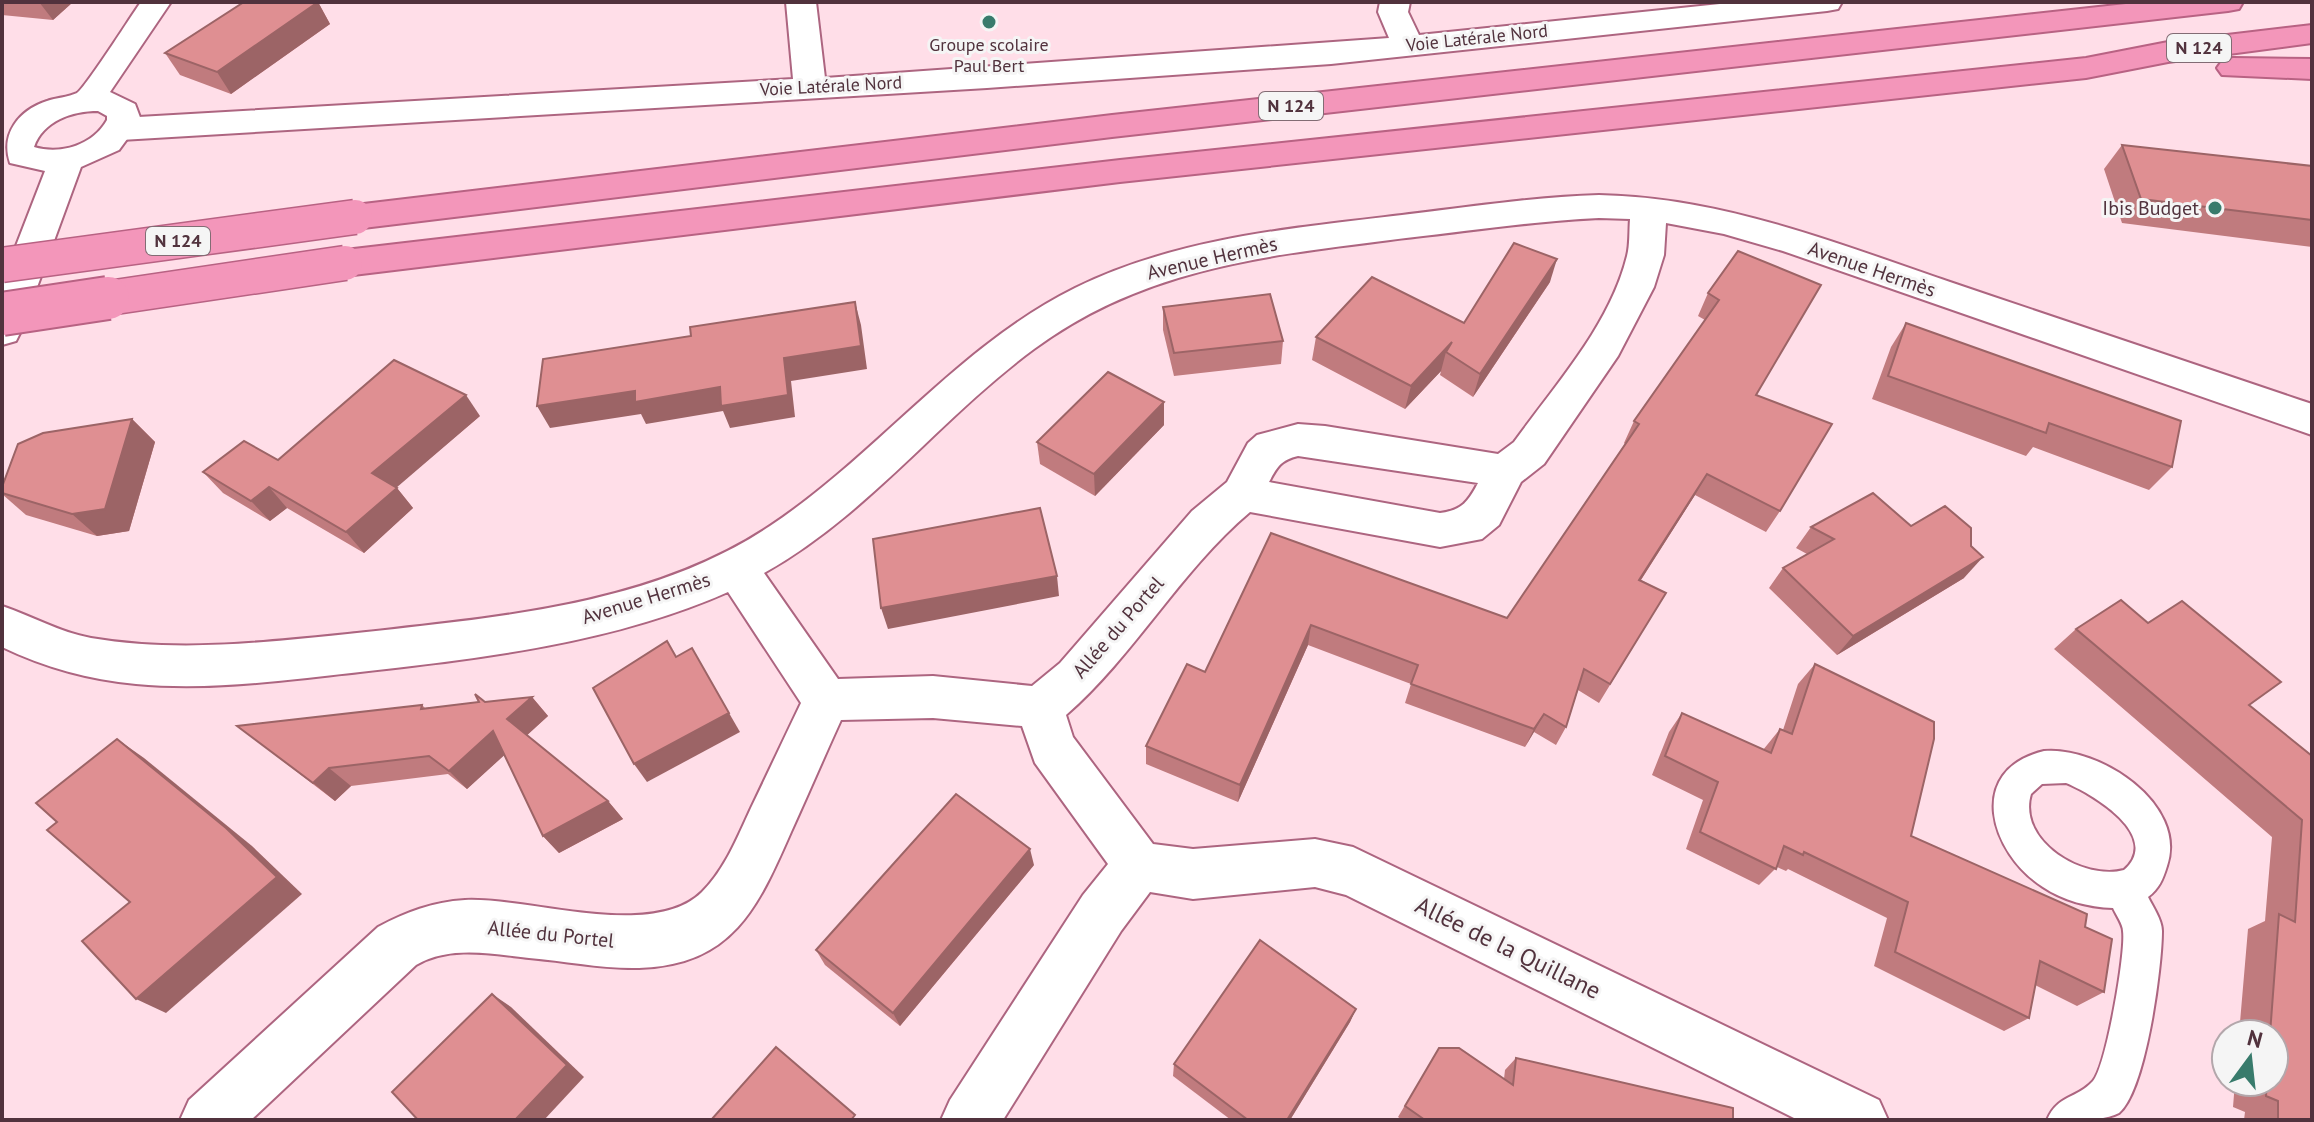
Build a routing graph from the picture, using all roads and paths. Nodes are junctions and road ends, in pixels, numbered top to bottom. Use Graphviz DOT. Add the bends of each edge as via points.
graph roads {
  1 [pos="156,2"];
  2 [pos="801,2"];
  3 [pos="1395,2"];
  4 [pos="1827,2"];
  5 [pos="2228,2"];
  6 [pos="2312,34"];
  7 [pos="1408,45"];
  8 [pos="2086,68"];
  9 [pos="2312,69"];
  10 [pos="810,86"];
  11 [pos="88,101"];
  12 [pos="121,129"];
  13 [pos="11,138"];
  14 [pos="67,159"];
  15 [pos="1649,209"];
  16 [pos="2,265"];
  17 [pos="2,314"];
  18 [pos="2,331"];
  19 [pos="2312,420"];
  20 [pos="1505,471"];
  21 [pos="1242,494"];
  22 [pos="736,568"];
  23 [pos="2,625"];
  24 [pos="826,701"];
  25 [pos="1040,708"];
  26 [pos="1138,866"];
  27 [pos="2124,890"];
  28 [pos="209,1120"];
  29 [pos="970,1120"];
  30 [pos="1859,1120"];
  31 [pos="2068,1120"];
  1 -- 11 [label="street"];
  2 -- 10 [label="street"];
  3 -- 7 [label="street" via="1393,12"];
  4 -- 7 [label="street, Voie Latérale Nord"];
  5 -- 16 [label="highway, N 124, bridge" via="1096,128"];
  6 -- 8 [label="highway, N 124"];
  7 -- 10 [label="street, Voie Latérale Nord" via="987,78"];
  8 -- 9 [label="highway"];
  8 -- 17 [label="highway, N 124, bridge" via="1120,171 345,263"];
  10 -- 12 [label="street, Voie Latérale Nord"];
  11 -- 12 [label="street" via="104,101 123,111"];
  11 -- 13 [label="street" via="38,117"];
  12 -- 14 [label="street" via="100,147"];
  13 -- 14 [label="street" via="22,155 49,162"];
  14 -- 18 [label="street"];
  15 -- 19 [label="street, Avenue Hermès" via="1804,245"];
  15 -- 20 [label="street" via="1646,255 1604,346 1529,453"];
  15 -- 22 [label="street, Avenue Hermès" via="1588,206 1294,241 1179,262 1102,288 1017,342 827,509"];
  20 -- 21 [label="street, Allée du Portel" via="1298,440 1282,442 1263,454"];
  20 -- 21 [label="street" via="1484,513 1454,530"];
  21 -- 25 [label="street, Allée du Portel" via="1207,523 1077,677"];
  22 -- 23 [label="street, Avenue Hermès" via="683,590 561,624 299,658 217,664 103,660 44,646"];
  22 -- 24 [label="street"];
  24 -- 25 [label="street" via="879,694"];
  24 -- 28 [label="street, Allée du Portel" via="743,881 730,901 698,929 678,938 637,942 466,926 422,932 397,946"];
  25 -- 26 [label="street" via="1052,748"];
  26 -- 29 [label="street" via="1102,913"];
  26 -- 30 [label="street, Allée de la Quillane" via="1193,874 1315,863 1353,872"];
  27 -- 31 [label="lane" via="2143,928 2128,1047 2106,1098"];
}
